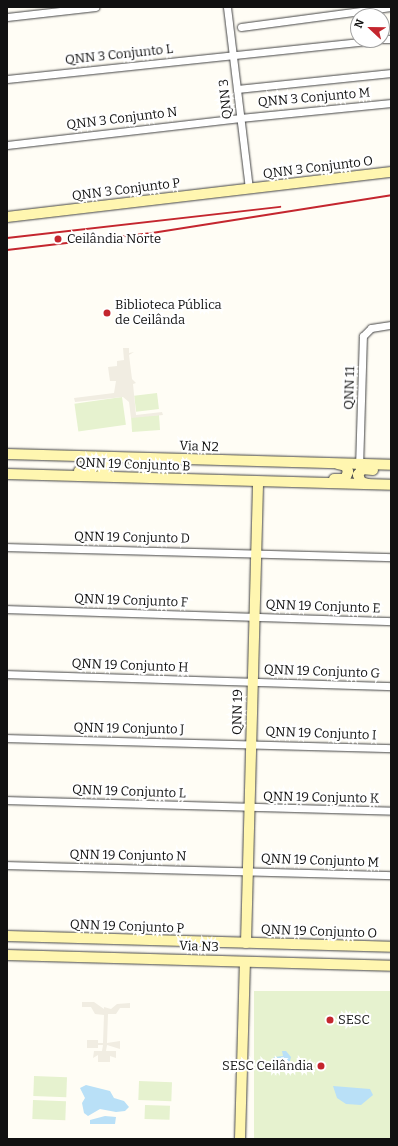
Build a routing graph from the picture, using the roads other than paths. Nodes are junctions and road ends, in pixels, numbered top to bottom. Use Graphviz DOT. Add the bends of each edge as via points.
graph roads {
  1 [pos="95,7"];
  2 [pos="227,7"];
  3 [pos="391,7"];
  4 [pos="7,17"];
  5 [pos="241,27"];
  6 [pos="350,43"];
  7 [pos="233,54"];
  8 [pos="391,73"];
  9 [pos="7,79"];
  10 [pos="237,89"];
  11 [pos="391,103"];
  12 [pos="240,118"];
  13 [pos="7,145"];
  14 [pos="391,172"];
  15 [pos="249,189"];
  16 [pos="7,217"];
  17 [pos="391,325"];
  18 [pos="7,454"];
  19 [pos="74,456"];
  20 [pos="190,460"];
  21 [pos="335,463"];
  22 [pos="391,465"];
  23 [pos="359,468"];
  24 [pos="391,470"];
  25 [pos="7,474"];
  26 [pos="116,477"];
  27 [pos="260,482"];
  28 [pos="371,485"];
  29 [pos="391,485"];
  30 [pos="7,546"];
  31 [pos="257,553"];
  32 [pos="391,557"];
  33 [pos="7,609"];
  34 [pos="255,617"];
  35 [pos="391,621"];
  36 [pos="7,674"];
  37 [pos="252,681"];
  38 [pos="391,686"];
  39 [pos="7,738"];
  40 [pos="251,744"];
  41 [pos="391,748"];
  42 [pos="7,800"];
  43 [pos="250,808"];
  44 [pos="391,811"];
  45 [pos="7,865"];
  46 [pos="249,870"];
  47 [pos="391,875"];
  48 [pos="7,936"];
  49 [pos="75,938"];
  50 [pos="166,941"];
  51 [pos="246,943"];
  52 [pos="391,947"];
  53 [pos="7,954"];
  54 [pos="97,957"];
  55 [pos="391,961"];
  56 [pos="245,962"];
  57 [pos="264,962"];
  58 [pos="391,966"];
  59 [pos="240,1139"];
  1 -- 4 [label="street"];
  2 -- 7 [label="street, QNN 3"];
  3 -- 5 [label="street"];
  6 -- 7 [label="street, QNN 3 Conjunto L"];
  7 -- 9 [label="street, QNN 3 Conjunto L"];
  7 -- 10 [label="street, QNN 3"];
  8 -- 10 [label="street"];
  10 -- 12 [label="street, QNN 3"];
  11 -- 12 [label="street, QNN 3 Conjunto M"];
  12 -- 13 [label="street, QNN 3 Conjunto N"];
  12 -- 15 [label="street, QNN 3"];
  14 -- 15 [label="main road, QNN 3 Conjunto O"];
  15 -- 16 [label="main road, QNN 3 Conjunto P"];
  17 -- 23 [label="street, QNN 11" via="371,328 364,336"];
  18 -- 19 [label="main road, Via N2"];
  19 -- 20 [label="main road, Via N2"];
  19 -- 25 [label="main road" via="91,459 92,469"];
  20 -- 21 [label="main road, Via N2"];
  20 -- 26 [label="main road" via="156,464 105,462 103,473"];
  21 -- 23 [label="main road, Via N2"];
  21 -- 27 [label="main road" via="348,469 345,479 292,477"];
  22 -- 23 [label="main road, Via N2"];
  23 -- 24 [label="main road"];
  23 -- 28 [label="main road" via="359,480"];
  25 -- 26 [label="main road, QNN 19 Conjunto B"];
  26 -- 27 [label="main road, QNN 19 Conjunto B"];
  27 -- 28 [label="main road"];
  27 -- 31 [label="main road, QNN 19"];
  28 -- 29 [label="main road"];
  30 -- 31 [label="street, QNN 19 Conjunto D"];
  31 -- 32 [label="street, QNN 19 Conjunto D"];
  31 -- 34 [label="main road, QNN 19"];
  33 -- 34 [label="street, QNN 19 Conjunto F"];
  34 -- 35 [label="street, QNN 19 Conjunto E"];
  34 -- 37 [label="main road, QNN 19"];
  36 -- 37 [label="street, QNN 19 Conjunto H"];
  37 -- 38 [label="street, QNN 19 Conjunto G"];
  37 -- 40 [label="main road, QNN 19"];
  39 -- 40 [label="street, QNN 19 Conjunto J"];
  40 -- 41 [label="street, QNN 19 Conjunto I"];
  40 -- 43 [label="main road, QNN 19"];
  42 -- 43 [label="street, QNN 19 Conjunto L"];
  43 -- 44 [label="street, QNN 19 Conjunto K"];
  43 -- 46 [label="main road, QNN 19"];
  45 -- 46 [label="street, QNN 19 Conjunto N"];
  46 -- 47 [label="street, QNN 19 Conjunto M"];
  46 -- 51 [label="main road, QNN 19"];
  48 -- 49 [label="main road, QNN 19 Conjunto P"];
  49 -- 50 [label="main road, QNN 19 Conjunto P"];
  49 -- 53 [label="main road" via="81,944 77,951 35,950"];
  50 -- 51 [label="main road, QNN 19 Conjunto P"];
  50 -- 54 [label="main road" via="145,945 98,942 91,949"];
  51 -- 52 [label="main road, QNN 19 Conjunto O"];
  53 -- 54 [label="main road, Via N3"];
  54 -- 56 [label="main road, Via N3"];
  55 -- 57 [label="main road" via="291,958"];
  56 -- 57 [label="main road, Via N3"];
  56 -- 59 [label="main road"];
  57 -- 58 [label="main road, Via N3"];
}
